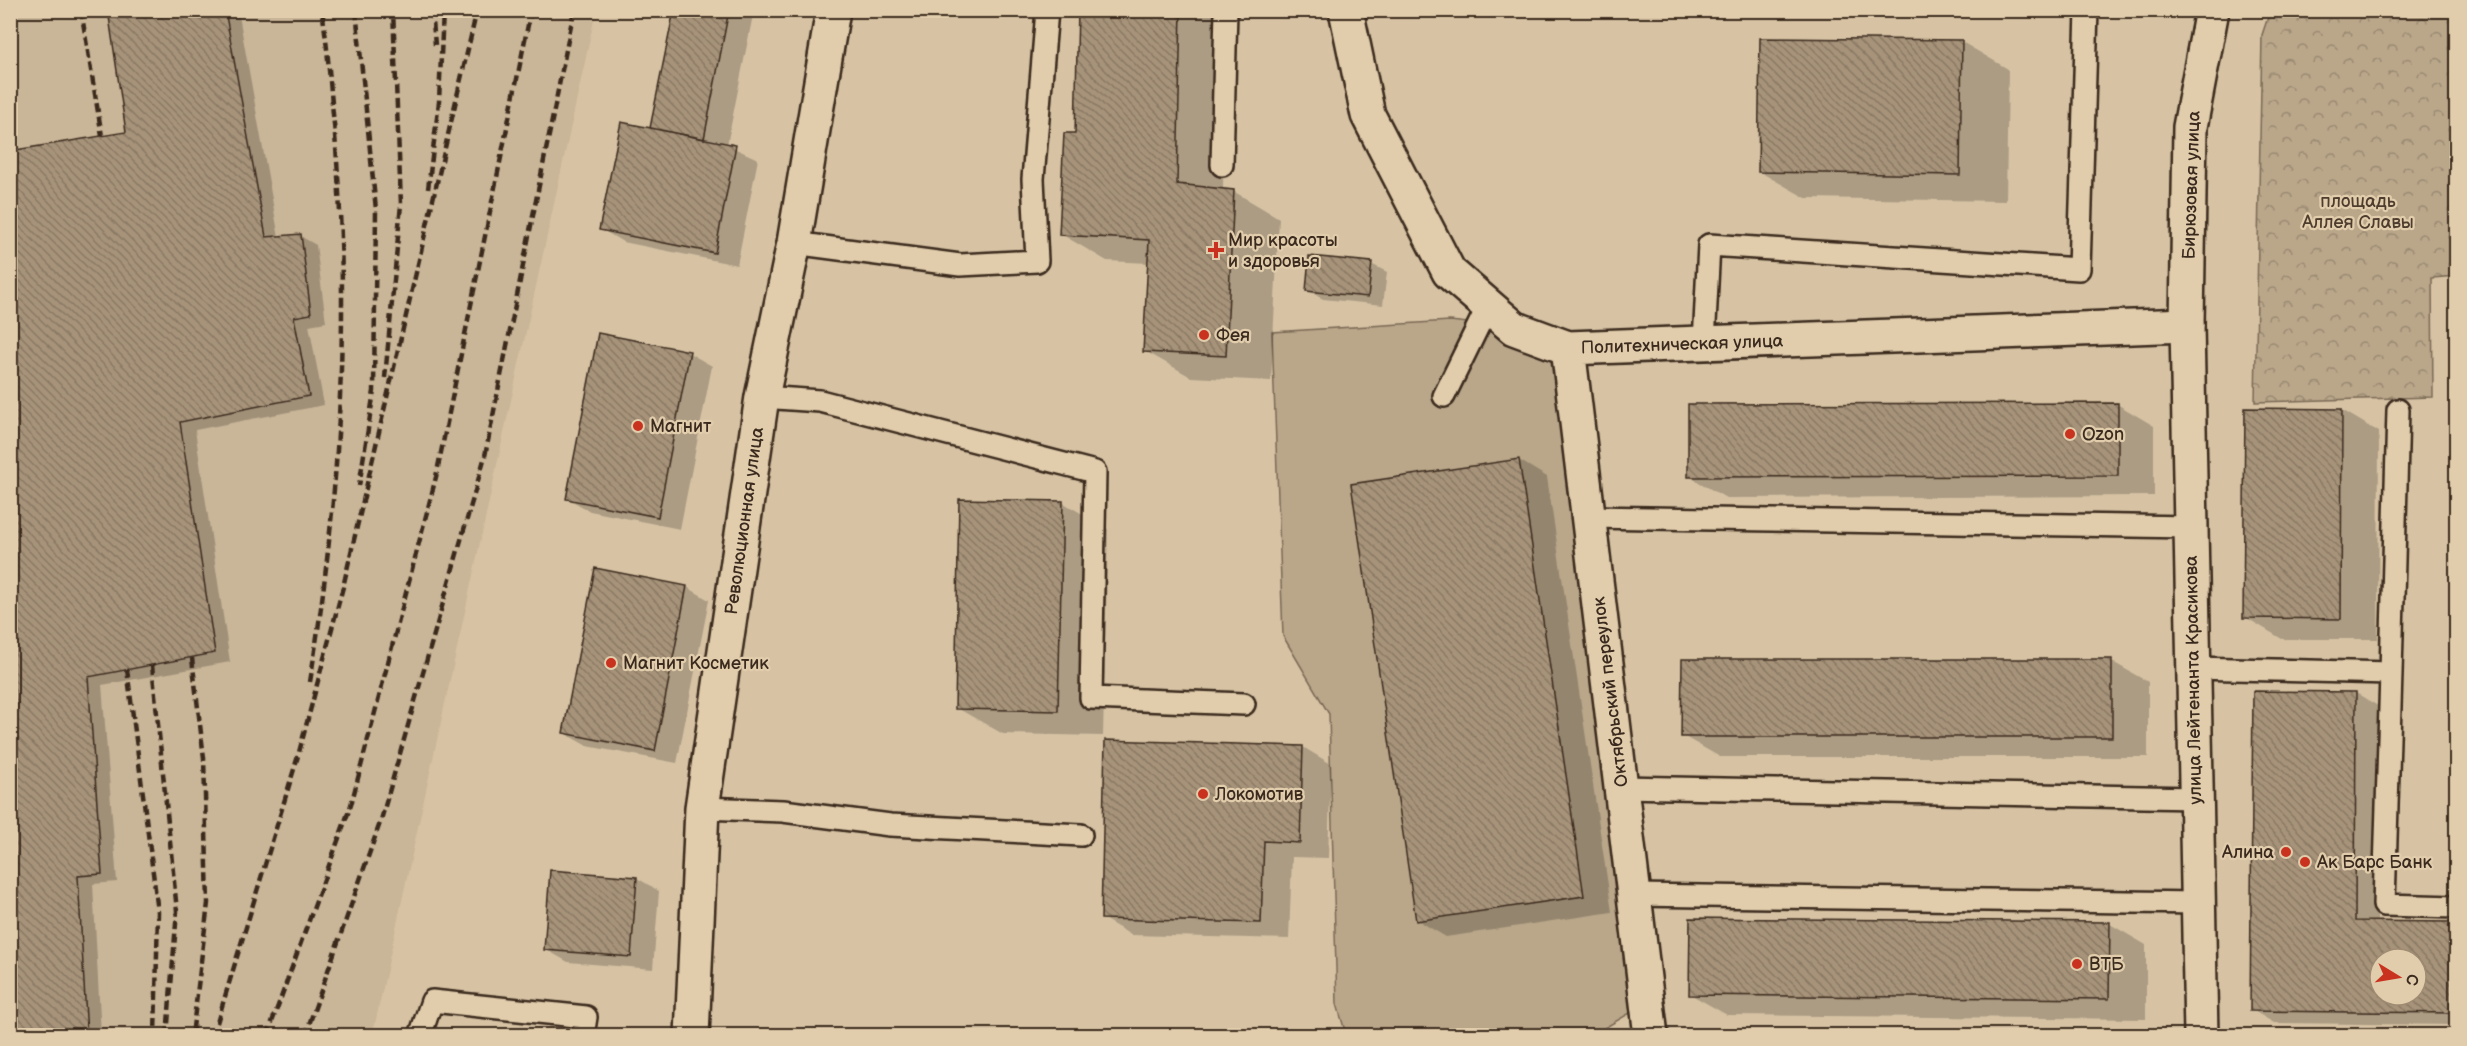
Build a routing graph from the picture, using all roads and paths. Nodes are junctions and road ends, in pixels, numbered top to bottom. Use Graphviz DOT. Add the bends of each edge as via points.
graph roads {
  1 [pos="833,10"];
  2 [pos="1047,10"];
  3 [pos="1226,10"];
  4 [pos="1346,10"];
  5 [pos="2087,10"];
  6 [pos="2212,10"];
  7 [pos="1222,165"];
  8 [pos="794,243"];
  9 [pos="1488,306"];
  10 [pos="2187,325"];
  11 [pos="1704,343"];
  12 [pos="1568,348"];
  13 [pos="1444,396"];
  14 [pos="762,397"];
  15 [pos="2398,410"];
  16 [pos="1589,517"];
  17 [pos="2190,527"];
  18 [pos="2193,668"];
  19 [pos="2391,673"];
  20 [pos="1244,704"];
  21 [pos="1621,787"];
  22 [pos="2196,798"];
  23 [pos="702,808"];
  24 [pos="1082,835"];
  25 [pos="1635,895"];
  26 [pos="2198,903"];
  27 [pos="2457,907"];
  28 [pos="420,1035"];
  29 [pos="583,1035"];
  30 [pos="692,1035"];
  31 [pos="1652,1035"];
  32 [pos="2201,1035"];
  1 -- 8 [label="street, Революционная улица"];
  2 -- 8 [label="lane" via="1033,178 1037,261 960,265"];
  3 -- 7 [label="lane"];
  4 -- 9 [label="street, Политехническая улица" via="1368,115 1449,272"];
  5 -- 11 [label="lane" via="2079,269 1709,245"];
  6 -- 10 [label="street, Бирюзовая улица" via="2190,127"];
  8 -- 14 [label="street, Революционная улица"];
  9 -- 12 [label="street, Политехническая улица" via="1514,328"];
  9 -- 13 [label="lane"];
  10 -- 11 [label="street, Политехническая улица"];
  10 -- 17 [label="street, улица Лейтенанта Красикова"];
  11 -- 12 [label="street, Политехническая улица"];
  12 -- 16 [label="street, Октябрьский переулок"];
  14 -- 20 [label="lane" via="820,401 1095,472 1091,698"];
  14 -- 23 [label="street, Революционная улица"];
  15 -- 19 [label="lane"];
  16 -- 17 [label="lane"];
  16 -- 21 [label="street, Октябрьский переулок"];
  17 -- 18 [label="street, улица Лейтенанта Красикова"];
  18 -- 19 [label="lane"];
  18 -- 22 [label="street, улица Лейтенанта Красикова"];
  19 -- 27 [label="lane" via="2384,905"];
  21 -- 22 [label="lane"];
  21 -- 25 [label="street, Октябрьский переулок"];
  22 -- 26 [label="street, улица Лейтенанта Красикова"];
  23 -- 24 [label="lane" via="783,811 890,825"];
  23 -- 30 [label="street, Революционная улица"];
  25 -- 26 [label="lane"];
  25 -- 31 [label="street, Октябрьский переулок"];
  26 -- 32 [label="street, улица Лейтенанта Красикова"];
  28 -- 29 [label="lane" via="432,1001 586,1017"];
}
